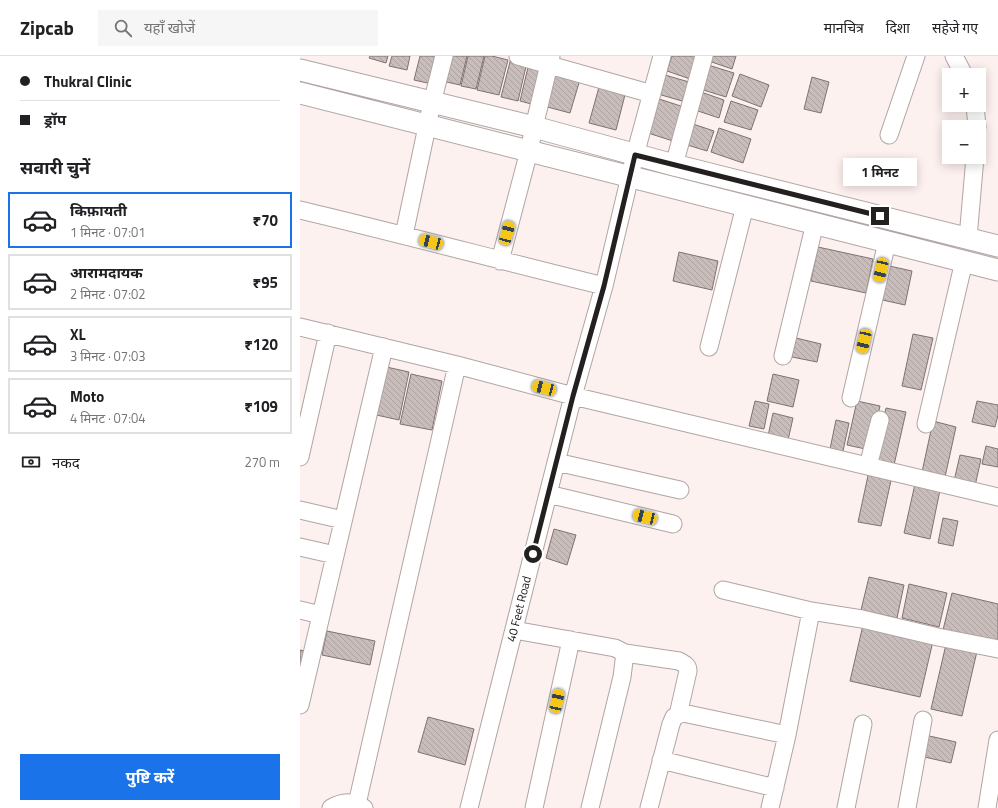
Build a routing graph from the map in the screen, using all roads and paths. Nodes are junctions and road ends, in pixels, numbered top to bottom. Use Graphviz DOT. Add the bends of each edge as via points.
graph roads {
  1 [pos="444,56"];
  2 [pos="518,56"];
  3 [pos="662,56"];
  4 [pos="704,56"];
  5 [pos="916,56"];
  6 [pos="954,56"];
  7 [pos="550,60"];
  8 [pos="960,68"];
  9 [pos="300,70"];
  10 [pos="300,92"];
  11 [pos="652,94"];
  12 [pos="432,103"];
  13 [pos="428,125"];
  14 [pos="534,127"];
  15 [pos="889,135"];
  16 [pos="529,151"];
  17 [pos="635,155"];
  18 [pos="974,164"];
  19 [pos="674,165"];
  20 [pos="631,177"];
  21 [pos="745,206"];
  22 [pos="300,210"];
  23 [pos="815,223"];
  24 [pos="404,235"];
  25 [pos="968,238"];
  26 [pos="888,242"];
  27 [pos="998,246"];
  28 [pos="500,261"];
  29 [pos="964,261"];
  30 [pos="998,270"];
  31 [pos="604,286"];
  32 [pos="300,327"];
  33 [pos="328,333"];
  34 [pos="384,347"];
  35 [pos="709,347"];
  36 [pos="783,356"];
  37 [pos="457,365"];
  38 [pos="573,396"];
  39 [pos="851,398"];
  40 [pos="880,420"];
  41 [pos="926,424"];
  42 [pos="300,457"];
  43 [pos="556,462"];
  44 [pos="868,466"];
  45 [pos="680,490"];
  46 [pos="548,494"];
  47 [pos="998,497"];
  48 [pos="300,510"];
  49 [pos="343,520"];
  50 [pos="673,524"];
  51 [pos="300,547"];
  52 [pos="335,555"];
  53 [pos="722,590"];
  54 [pos="300,610"];
  55 [pos="811,611"];
  56 [pos="321,615"];
  57 [pos="514,630"];
  58 [pos="570,640"];
  59 [pos="998,650"];
  60 [pos="625,653"];
  61 [pos="303,680"];
  62 [pos="300,705"];
  63 [pos="678,714"];
  64 [pos="923,720"];
  65 [pos="863,724"];
  66 [pos="787,735"];
  67 [pos="998,740"];
  68 [pos="661,760"];
  69 [pos="774,788"];
  70 [pos="361,806"];
  71 [pos="331,808"];
  72 [pos="469,808"];
  73 [pos="534,808"];
  74 [pos="590,808"];
  75 [pos="649,808"];
  76 [pos="770,808"];
  77 [pos="846,808"];
  78 [pos="907,808"];
  79 [pos="987,808"];
  1 -- 12 [label="street"];
  2 -- 7 [label="street"];
  3 -- 11 [label="street, 40 Feet Road"];
  4 -- 19 [label="street"];
  5 -- 15 [label="street"];
  6 -- 8 [label="street"];
  7 -- 11 [label="street"];
  7 -- 14 [label="street"];
  9 -- 12 [label="street"];
  10 -- 13 [label="street"];
  11 -- 17 [label="street, 40 Feet Road"];
  12 -- 13 [label="street"];
  12 -- 14 [label="street"];
  13 -- 16 [label="street"];
  13 -- 24 [label="street"];
  14 -- 16 [label="street"];
  14 -- 17 [label="street"];
  16 -- 20 [label="street"];
  16 -- 28 [label="street"];
  17 -- 19 [label="street"];
  17 -- 20 [label="street, 40 Feet Road"];
  18 -- 25 [label="street"];
  19 -- 25 [label="street"];
  20 -- 21 [label="street"];
  20 -- 31 [label="street, 40 Feet Road"];
  21 -- 23 [label="street"];
  21 -- 35 [label="street"];
  22 -- 24 [label="street"];
  23 -- 26 [label="street"];
  23 -- 36 [label="street"];
  24 -- 28 [label="street"];
  25 -- 27 [label="street"];
  26 -- 29 [label="street"];
  26 -- 39 [label="street"];
  28 -- 31 [label="street"];
  29 -- 30 [label="street"];
  29 -- 41 [label="street"];
  31 -- 38 [label="street, 40 Feet Road"];
  32 -- 33 [label="street"];
  33 -- 34 [label="street"];
  33 -- 42 [label="street"];
  34 -- 37 [label="street"];
  34 -- 49 [label="street"];
  37 -- 38 [label="street"];
  37 -- 70 [label="street"];
  38 -- 43 [label="street, 40 Feet Road"];
  38 -- 44 [label="street"];
  40 -- 44 [label="street"];
  43 -- 45 [label="street"];
  43 -- 46 [label="street, 40 Feet Road"];
  44 -- 47 [label="street"];
  46 -- 50 [label="street"];
  46 -- 57 [label="street, 40 Feet Road"];
  48 -- 49 [label="street"];
  49 -- 52 [label="street"];
  51 -- 52 [label="street"];
  52 -- 56 [label="street"];
  53 -- 55 [label="street"];
  54 -- 56 [label="street"];
  55 -- 59 [label="street"];
  55 -- 66 [label="street"];
  56 -- 61 [label="street"];
  57 -- 58 [label="street"];
  57 -- 72 [label="street, 40 Feet Road"];
  58 -- 60 [label="street" via="615,648"];
  58 -- 73 [label="street"];
  60 -- 63 [label="street" via="679,661 688,667"];
  60 -- 74 [label="street" via="622,677"];
  61 -- 62 [label="street"];
  63 -- 66 [label="street" via="700,716"];
  63 -- 68 [label="street" via="671,724"];
  64 -- 78 [label="street"];
  65 -- 77 [label="street"];
  66 -- 69 [label="street"];
  67 -- 79 [label="street"];
  68 -- 69 [label="street"];
  68 -- 75 [label="street"];
  69 -- 76 [label="street"];
  70 -- 71 [label="street" via="348,802"];
}
